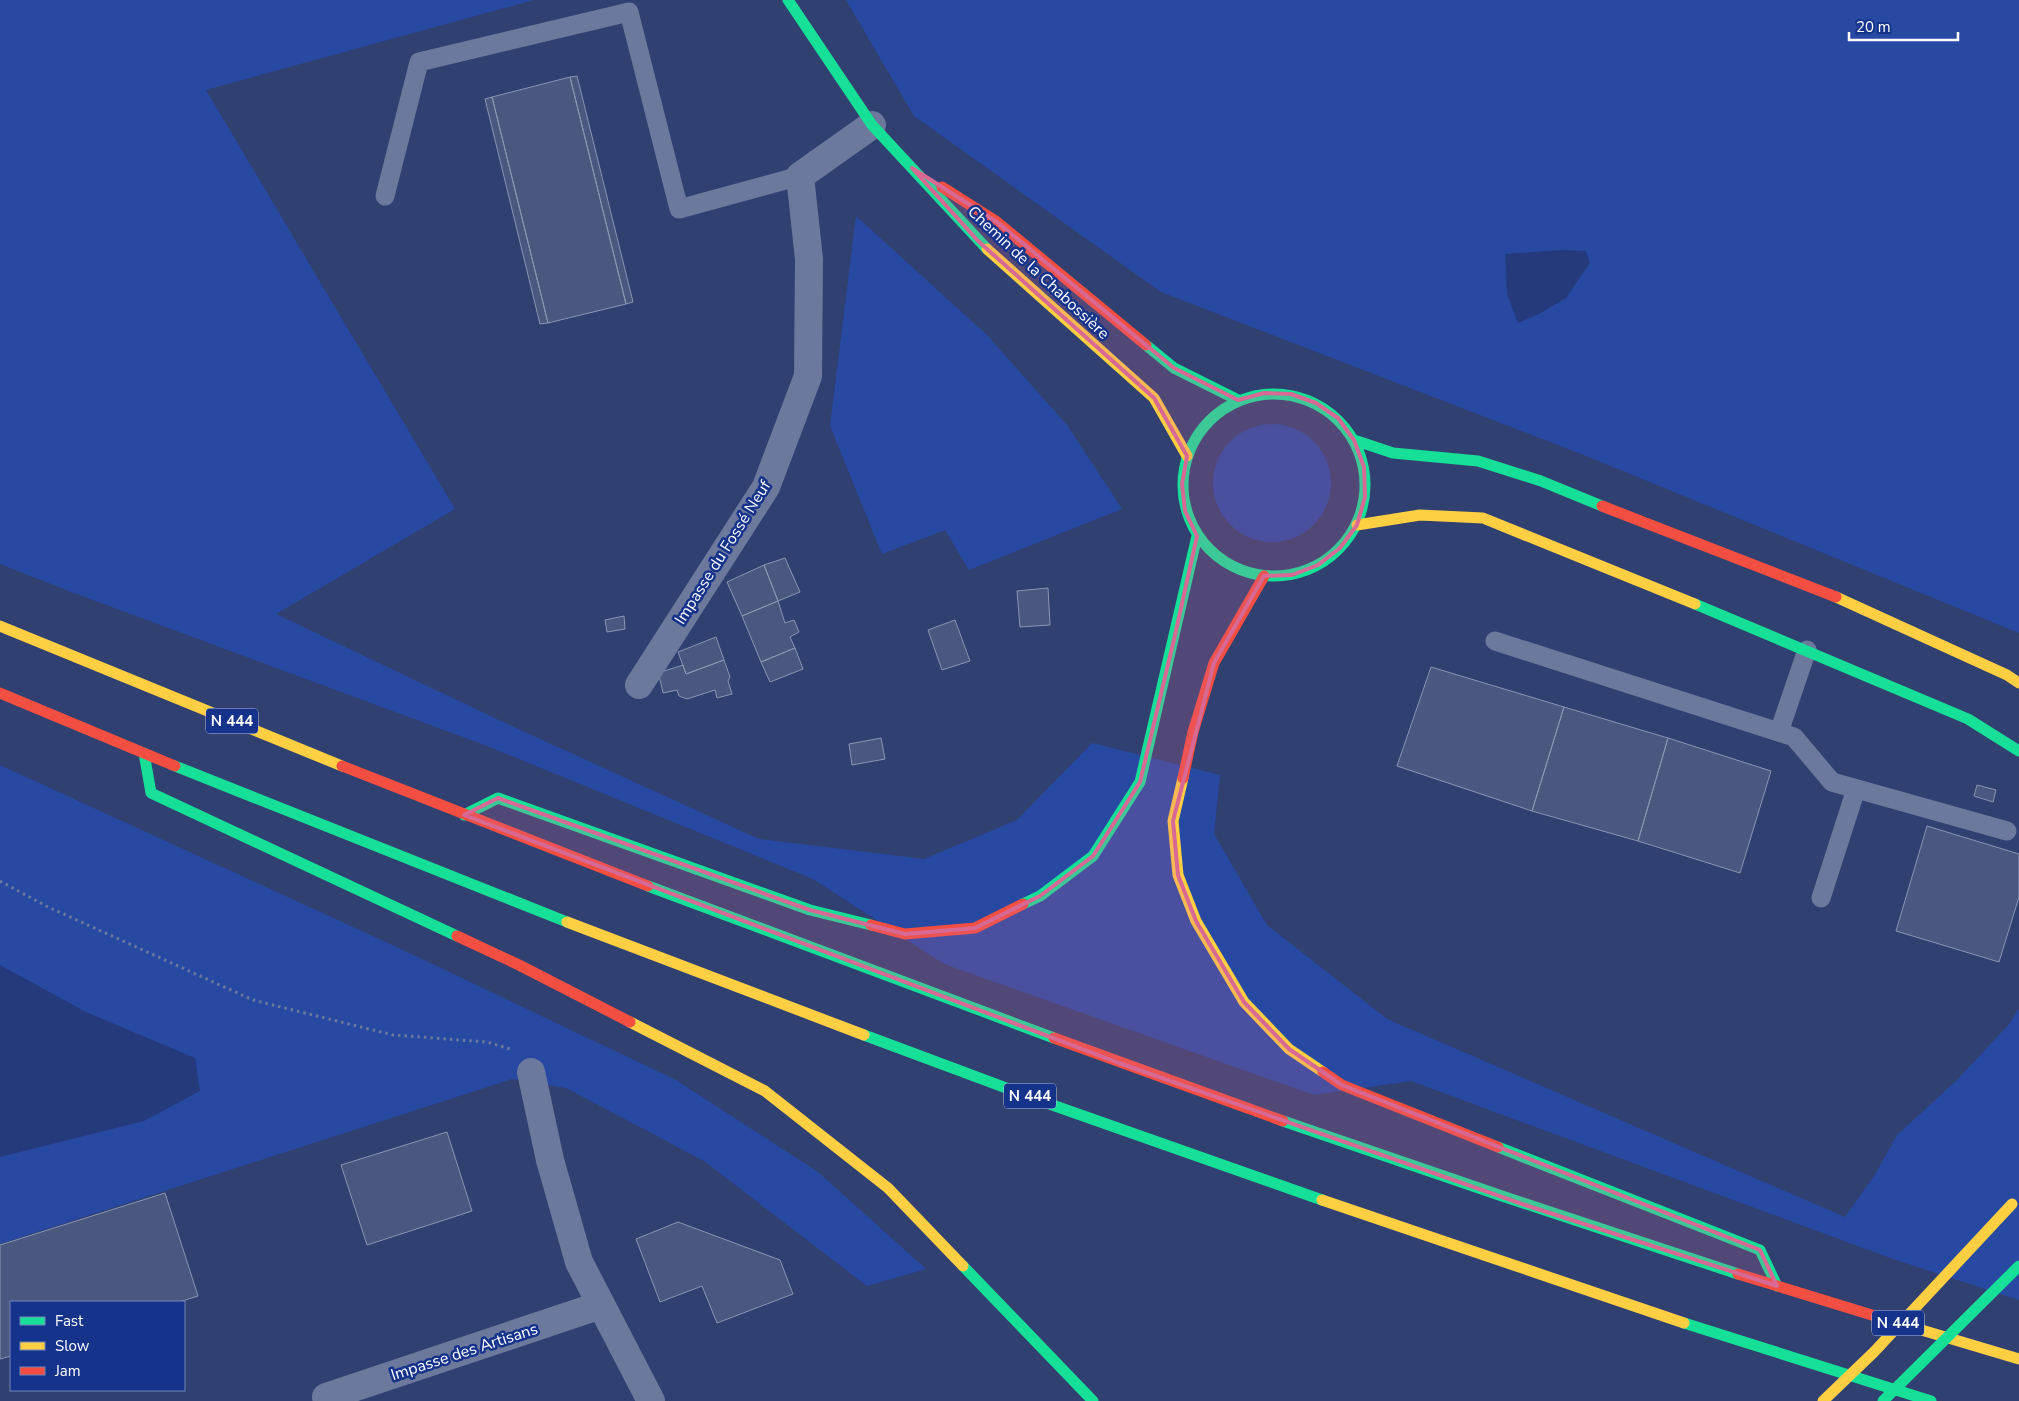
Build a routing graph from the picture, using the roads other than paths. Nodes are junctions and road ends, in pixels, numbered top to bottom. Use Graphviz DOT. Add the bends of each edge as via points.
graph roads {
  1 [pos="788,0"];
  2 [pos="872,125"];
  3 [pos="912,168"];
  4 [pos="800,176"];
  5 [pos="385,196"];
  6 [pos="1238,400"];
  7 [pos="1354,440"];
  8 [pos="1186,456"];
  9 [pos="1357,526"];
  10 [pos="1197,536"];
  11 [pos="1264,576"];
  12 [pos="0,626"];
  13 [pos="1495,641"];
  14 [pos="1806,650"];
  15 [pos="2019,683"];
  16 [pos="639,685"];
  17 [pos="0,693"];
  18 [pos="1779,732"];
  19 [pos="2019,751"];
  20 [pos="144,753"];
  21 [pos="1856,789"];
  22 [pos="464,815"];
  23 [pos="2007,831"];
  24 [pos="1822,898"];
  25 [pos="531,1072"];
  26 [pos="2016,1201"];
  27 [pos="2019,1266"];
  28 [pos="1777,1286"];
  29 [pos="601,1305"];
  30 [pos="2019,1359"];
  31 [pos="326,1397"];
  32 [pos="651,1401"];
  33 [pos="1093,1401"];
  34 [pos="1823,1401"];
  35 [pos="1883,1401"];
  36 [pos="1931,1401"];
  1 -- 2 [label="main road"];
  2 -- 3 [label="main road"];
  2 -- 4 [label="street"];
  3 -- 6 [label="main road, Chemin de la Chabossière" via="997,222 1174,368"];
  3 -- 8 [label="main road, Chemin de la Chabossière" via="978,241 1154,398"];
  4 -- 5 [label="lane" via="679,209 629,12 419,62"];
  4 -- 16 [label="street, Impasse du Fossé Neuf" via="809,259 808,376 766,487"];
  6 -- 7 [label="main road" via="1264,393 1291,394 1316,403 1338,418"];
  6 -- 8 [label="main road" via="1216,414 1198,433"];
  7 -- 9 [label="main road" via="1365,477 1365,497"];
  7 -- 15 [label="main road" via="1393,453 1478,461 1541,480 1842,599"];
  8 -- 10 [label="main road" via="1182,484 1184,502"];
  9 -- 11 [label="main road" via="1340,548 1318,566 1292,575"];
  9 -- 14 [label="main road" via="1420,515 1483,518"];
  10 -- 11 [label="main road" via="1215,556 1238,570"];
  10 -- 22 [label="main road" via="1140,782 1093,856 1040,896 975,928 905,934 810,910 498,798"];
  11 -- 28 [label="main road" via="1214,663 1193,732 1173,820 1178,875 1196,921 1244,1002 1289,1049 1342,1085 1760,1250"];
  12 -- 22 [label="main road, N 444"];
  13 -- 18 [label="lane"];
  14 -- 18 [label="lane"];
  14 -- 19 [label="main road" via="1968,719"];
  17 -- 20 [label="main road, N 444"];
  18 -- 21 [label="lane" via="1794,737 1832,782"];
  20 -- 33 [label="main road" via="151,793 519,964 765,1091 888,1188"];
  20 -- 36 [label="main road, N 444" via="667,961 929,1060 1639,1308"];
  21 -- 23 [label="lane"];
  21 -- 24 [label="lane"];
  22 -- 28 [label="main road, N 444" via="742,923 1119,1063 1528,1206"];
  25 -- 29 [label="street" via="550,1160 579,1262"];
  26 -- 34 [label="main road, bridge" via="1874,1352"];
  27 -- 35 [label="main road, bridge"];
  28 -- 30 [label="main road, N 444"];
  29 -- 31 [label="street, Impasse des Artisans"];
  29 -- 32 [label="street"];
}
